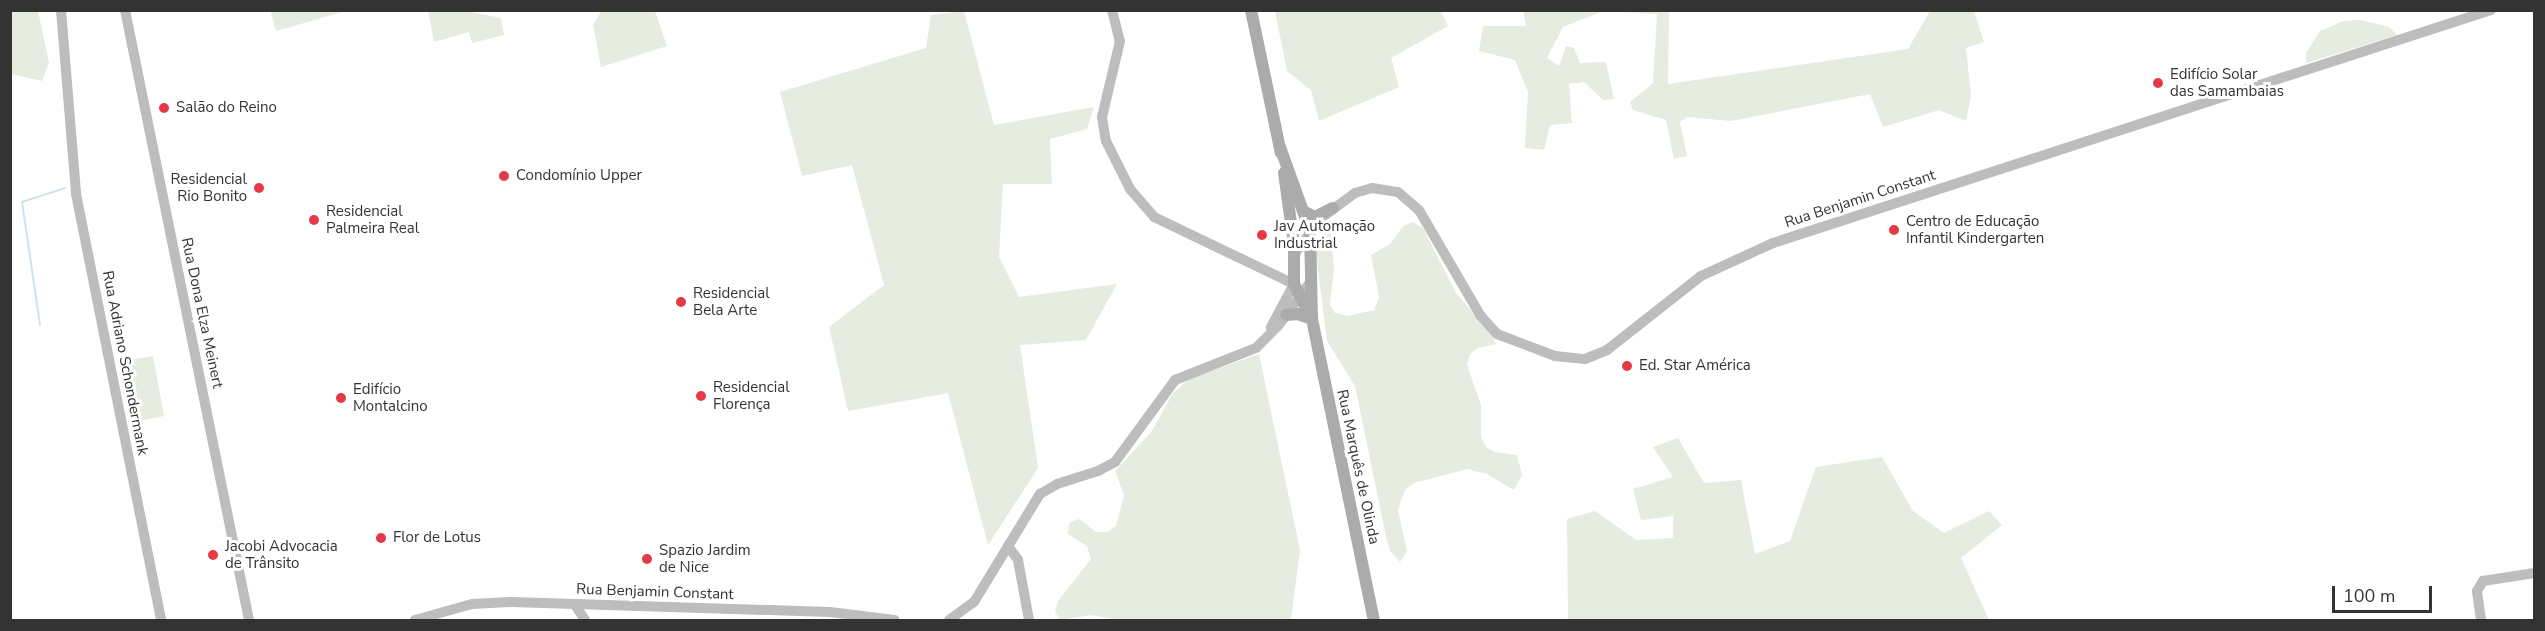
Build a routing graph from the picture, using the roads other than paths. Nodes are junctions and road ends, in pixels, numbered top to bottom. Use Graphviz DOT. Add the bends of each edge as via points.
graph roads {
  1 [pos="61,10"];
  2 [pos="125,10"];
  3 [pos="1112,10"];
  4 [pos="1251,10"];
  5 [pos="2491,10"];
  6 [pos="1280,147"];
  7 [pos="1333,208"];
  8 [pos="1303,211"];
  9 [pos="1310,231"];
  10 [pos="1311,252"];
  11 [pos="1294,255"];
  12 [pos="1293,269"];
  13 [pos="1275,275"];
  14 [pos="1311,281"];
  15 [pos="1296,290"];
  16 [pos="1286,315"];
  17 [pos="1312,319"];
  18 [pos="1263,343"];
  19 [pos="1008,546"];
  20 [pos="2535,573"];
  21 [pos="575,605"];
  22 [pos="161,621"];
  23 [pos="249,621"];
  24 [pos="415,621"];
  25 [pos="585,621"];
  26 [pos="895,621"];
  27 [pos="949,621"];
  28 [pos="1029,621"];
  29 [pos="1374,621"];
  30 [pos="2481,621"];
  1 -- 22 [label="main road, Rua Adriano Schondermank" via="78,203"];
  2 -- 23 [label="main road, Rua Dona Elza Meinert"];
  3 -- 13 [label="main road" via="1120,41 1102,124 1130,189 1154,217"];
  4 -- 6 [label="main road, Rua Marquês de Olinda"];
  5 -- 7 [label="main road, Rua Benjamin Constant" via="1773,243 1701,276 1607,350 1585,359 1555,356 1497,334 1480,315 1419,210 1407,197 1390,189 1372,188 1355,193"];
  6 -- 8 [label="main road, Rua Marquês de Olinda"];
  6 -- 11 [label="main road, Rua Marquês de Olinda"];
  7 -- 8 [label="main road" via="1315,217"];
  7 -- 9 [label="main road, Rua Benjamin Constant"];
  7 -- 10 [label="main road, Rua Benjamin Constant" via="1317,232"];
  8 -- 9 [label="main road, Rua Marquês de Olinda"];
  9 -- 10 [label="main road, Rua Marquês de Olinda"];
  9 -- 11 [label="main road, Rua Benjamin Constant"];
  10 -- 11 [label="main road" via="1305,249"];
  10 -- 14 [label="main road, Rua Marquês de Olinda"];
  11 -- 12 [label="main road, Rua Marquês de Olinda"];
  12 -- 13 [label="main road"];
  12 -- 15 [label="main road, Rua Marquês de Olinda"];
  13 -- 15 [label="main road"];
  14 -- 15 [label="main road"];
  14 -- 17 [label="main road, Rua Marquês de Olinda"];
  15 -- 16 [label="main road"];
  15 -- 17 [label="main road, Rua Marquês de Olinda"];
  15 -- 18 [label="main road"];
  16 -- 17 [label="main road" via="1302,314"];
  16 -- 18 [label="main road"];
  17 -- 29 [label="main road, Rua Marquês de Olinda"];
  18 -- 19 [label="main road" via="1239,357 1175,380 1121,456 1098,471 1045,490 1030,507"];
  19 -- 27 [label="main road" via="974,602"];
  19 -- 28 [label="main road" via="1018,560"];
  20 -- 30 [label="main road" via="2489,578 2479,585"];
  21 -- 24 [label="main road, Rua Benjamin Constant" via="482,603"];
  21 -- 25 [label="main road"];
  21 -- 26 [label="main road, Rua Benjamin Constant" via="830,612"];
}
